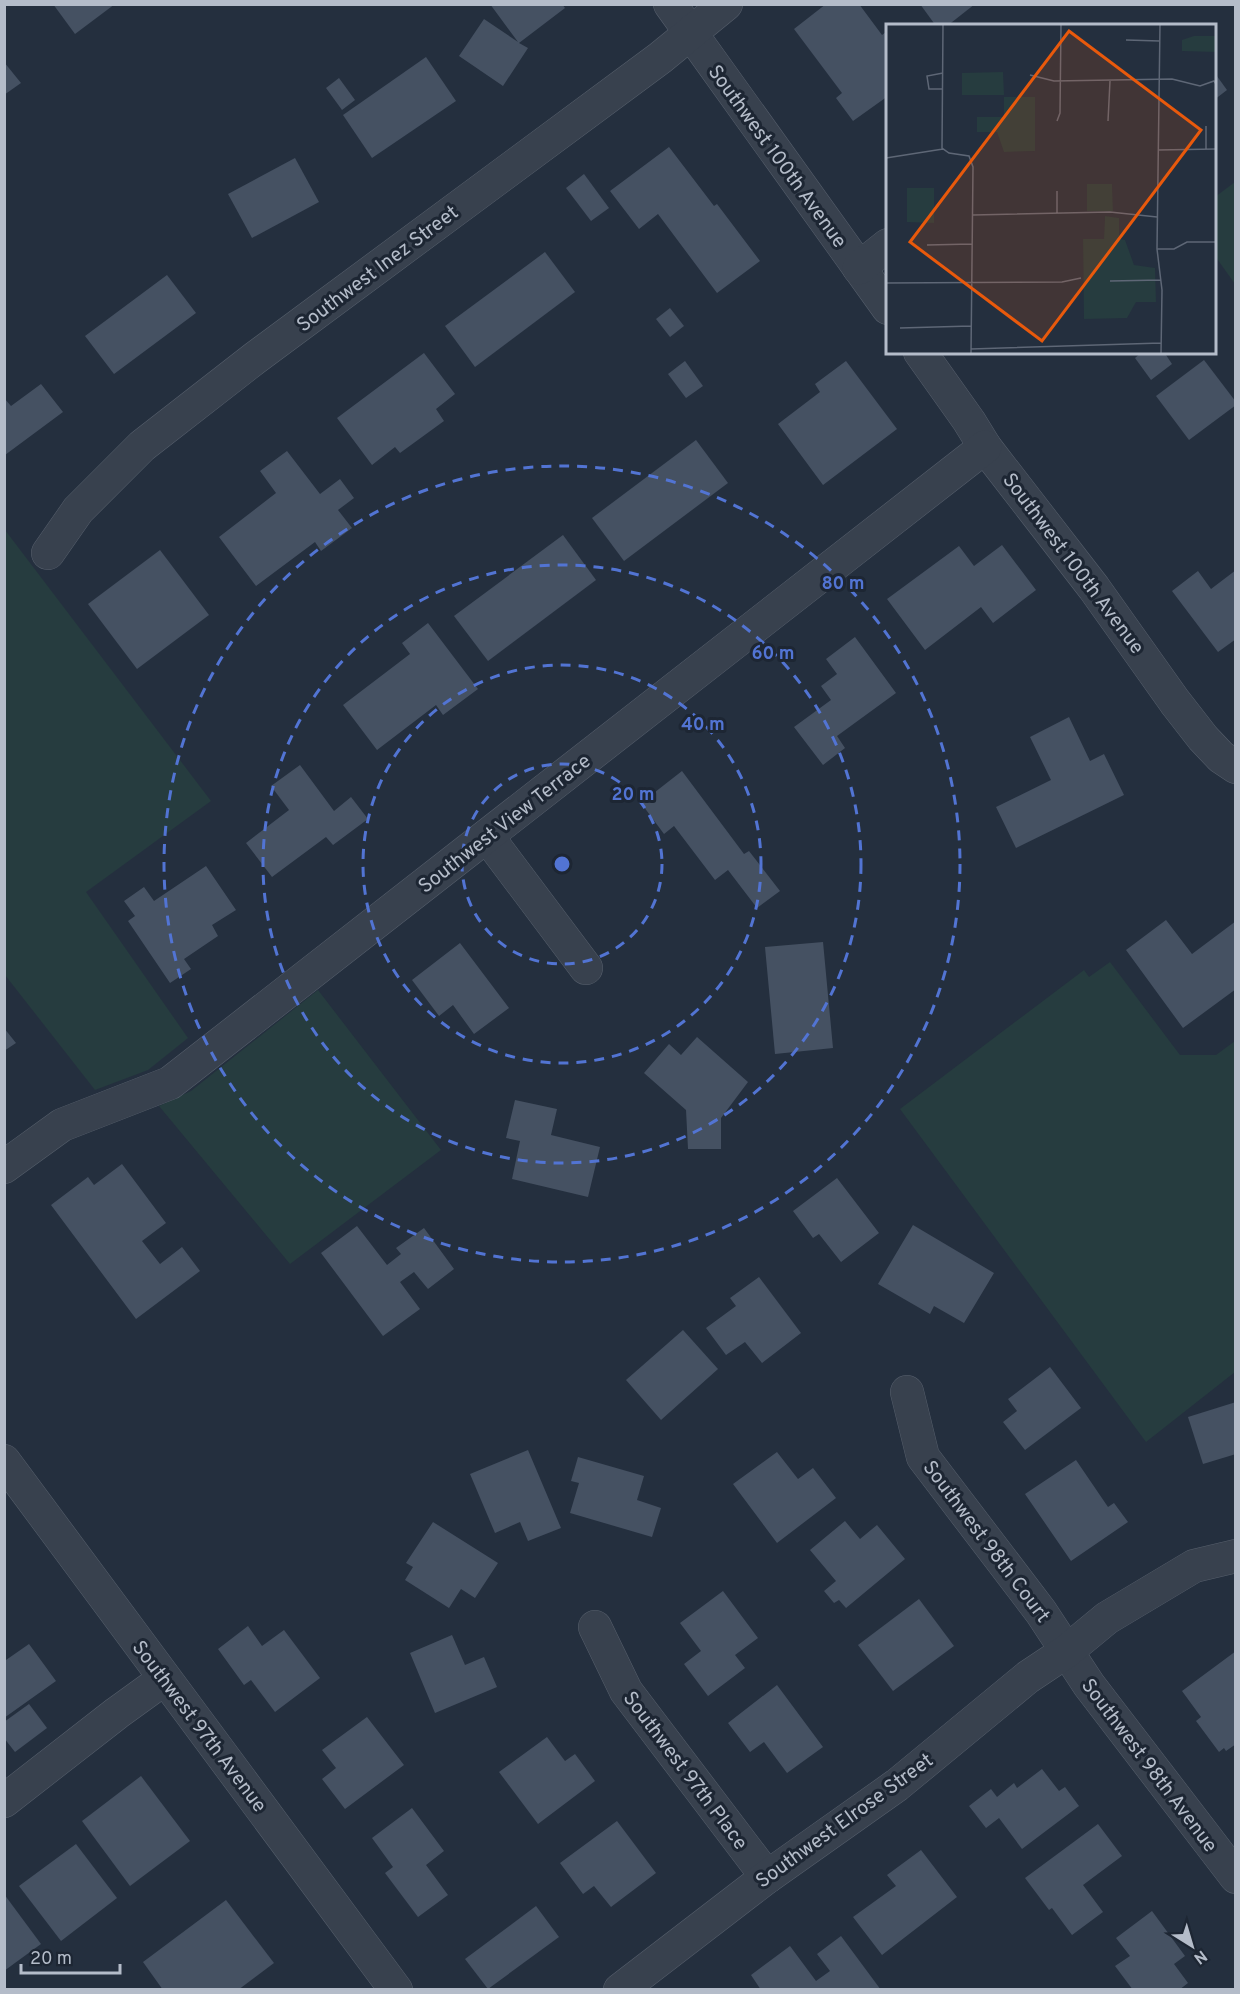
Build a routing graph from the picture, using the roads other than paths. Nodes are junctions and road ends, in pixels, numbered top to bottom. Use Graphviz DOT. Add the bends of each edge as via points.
graph roads {
  1 [pos="670,4"];
  2 [pos="726,4"];
  3 [pos="690,34"];
  4 [pos="886,247"];
  5 [pos="859,268"];
  6 [pos="886,305"];
  7 [pos="921,354"];
  8 [pos="986,447"];
  9 [pos="48,553"];
  10 [pos="1236,767"];
  11 [pos="487,836"];
  12 [pos="586,968"];
  13 [pos="4,1167"];
  14 [pos="908,1392"];
  15 [pos="4,1461"];
  16 [pos="1236,1556"];
  17 [pos="595,1627"];
  18 [pos="1067,1651"];
  19 [pos="164,1679"];
  20 [pos="4,1801"];
  21 [pos="767,1877"];
  22 [pos="1236,1877"];
  23 [pos="396,1989"];
  24 [pos="620,1989"];
  1 -- 3 [label="street, Southwest 100th Avenue"];
  2 -- 3 [label="street, Southwest Inez Street"];
  3 -- 5 [label="street, Southwest 100th Avenue"];
  3 -- 9 [label="street, Southwest Inez Street" via="141,446 78,510"];
  4 -- 5 [label="street"];
  5 -- 6 [label="street, Southwest 100th Avenue"];
  7 -- 8 [label="street, Southwest 100th Avenue"];
  8 -- 10 [label="street, Southwest 100th Avenue" via="1203,738"];
  8 -- 11 [label="street, Southwest View Terrace"];
  11 -- 12 [label="street"];
  11 -- 13 [label="street, Southwest View Terrace" via="170,1083 62,1125"];
  14 -- 18 [label="street, Southwest 98th Court" via="923,1457"];
  15 -- 19 [label="street, Southwest 97th Avenue"];
  16 -- 18 [label="street, Southwest Elrose Street" via="1194,1566 1107,1618"];
  17 -- 21 [label="street, Southwest 97th Place" via="626,1691"];
  18 -- 21 [label="street, Southwest Elrose Street" via="1028,1677 897,1785"];
  18 -- 22 [label="street, Southwest 98th Avenue"];
  19 -- 20 [label="street"];
  19 -- 23 [label="street, Southwest 97th Avenue"];
  21 -- 24 [label="street, Southwest Elrose Street"];
}
